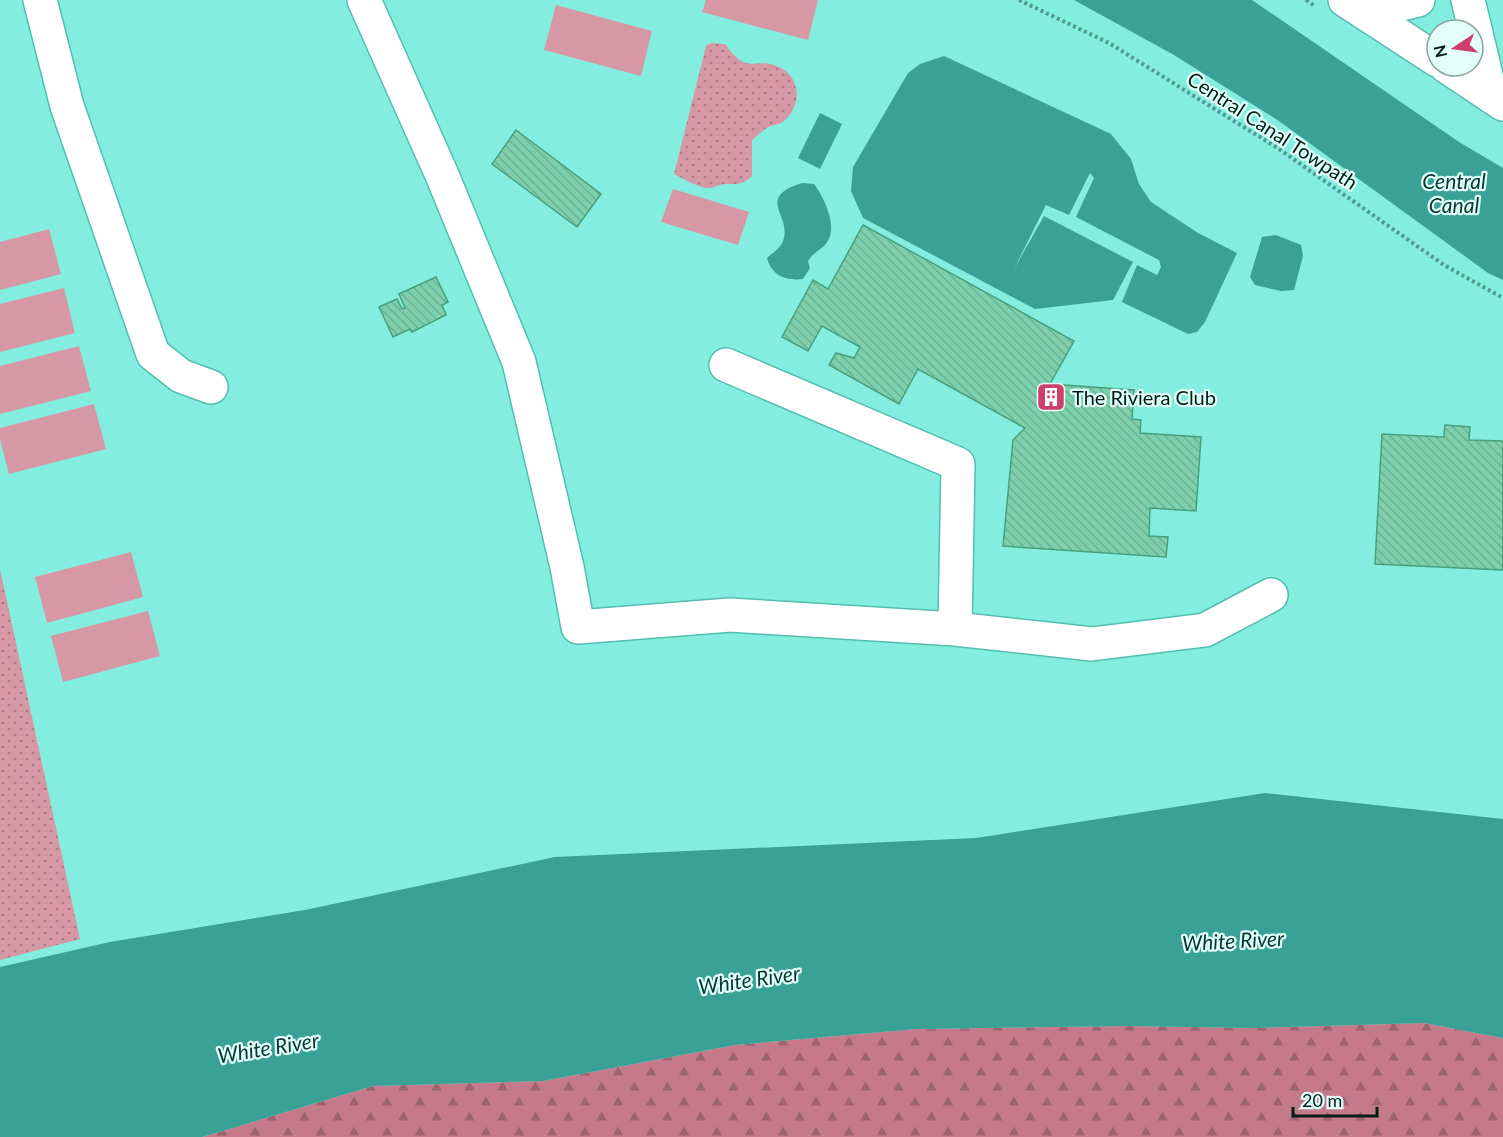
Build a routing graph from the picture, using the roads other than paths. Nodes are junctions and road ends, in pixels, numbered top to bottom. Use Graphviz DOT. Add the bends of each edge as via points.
graph roads {
  1 [pos="40,0"];
  2 [pos="364,0"];
  3 [pos="1418,0"];
  4 [pos="1468,0"];
  5 [pos="1355,6"];
  6 [pos="1425,52"];
  7 [pos="1464,78"];
  8 [pos="1497,100"];
  9 [pos="726,365"];
  10 [pos="211,387"];
  11 [pos="1271,595"];
  12 [pos="955,629"];
  1 -- 10 [label="street" via="67,106 153,354 181,376"];
  2 -- 12 [label="street" via="519,362 578,627 730,615"];
  3 -- 5 [label="street"];
  4 -- 8 [label="street"];
  5 -- 6 [label="street"];
  7 -- 8 [label="street"];
  9 -- 12 [label="street" via="958,464"];
  11 -- 12 [label="street" via="1205,630 1092,644"];
}
